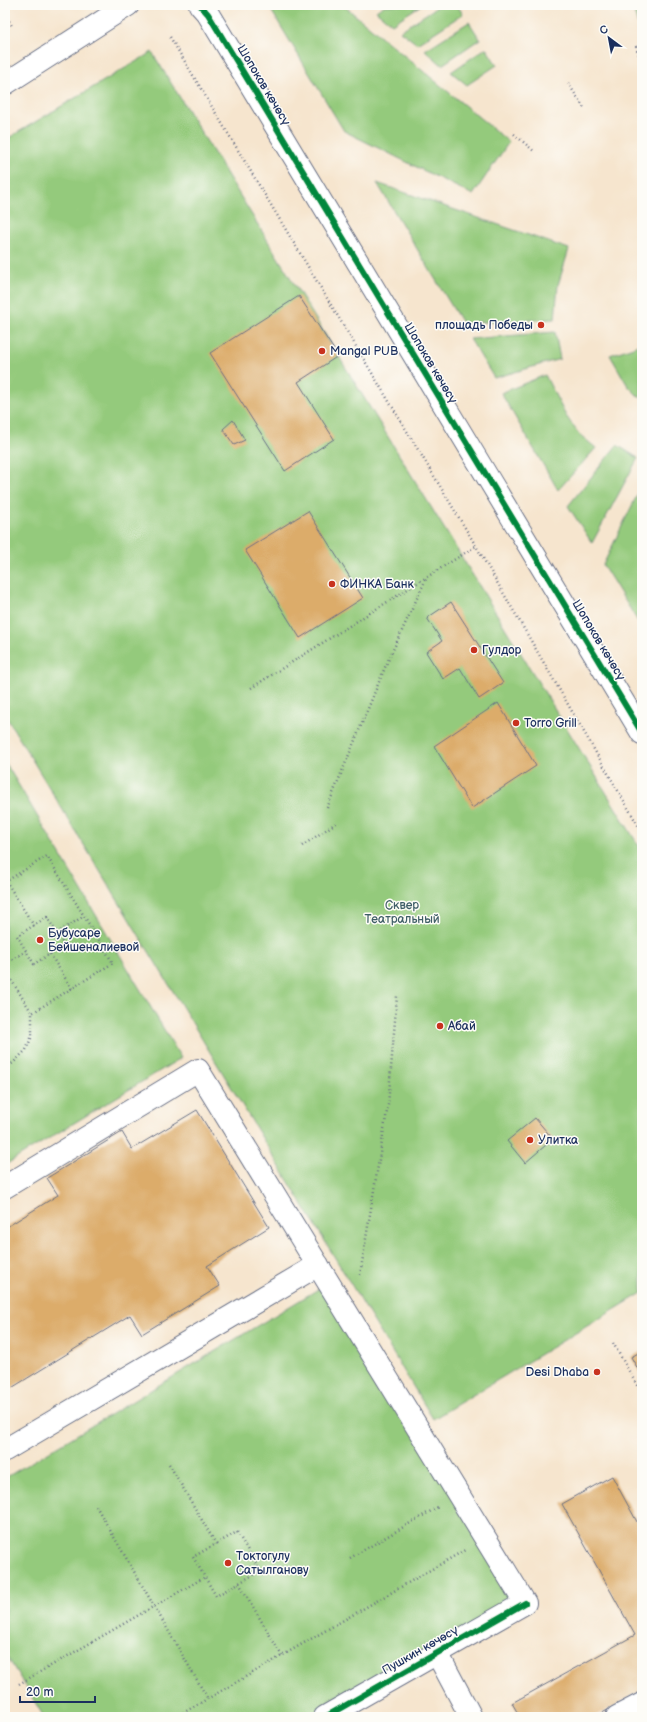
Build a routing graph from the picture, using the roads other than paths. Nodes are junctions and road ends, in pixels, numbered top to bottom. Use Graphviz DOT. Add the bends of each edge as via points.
graph roads {
  1 [pos="128,5"];
  2 [pos="200,5"];
  3 [pos="5,84"];
  4 [pos="642,733"];
  5 [pos="5,1187"];
  6 [pos="318,1265"];
  7 [pos="5,1450"];
  8 [pos="437,1653"];
  9 [pos="642,1704"];
  10 [pos="326,1717"];
  11 [pos="471,1717"];
  12 [pos="617,1717"];
  1 -- 3 [label="street"];
  2 -- 4 [label="street, Шопоков көчөсү"];
  5 -- 6 [label="street" via="198,1070"];
  6 -- 7 [label="street"];
  6 -- 8 [label="street, Пушкин көчөсү" via="525,1603"];
  8 -- 10 [label="street, Пушкин көчөсү"];
  8 -- 11 [label="street"];
  9 -- 12 [label="street"];
}
